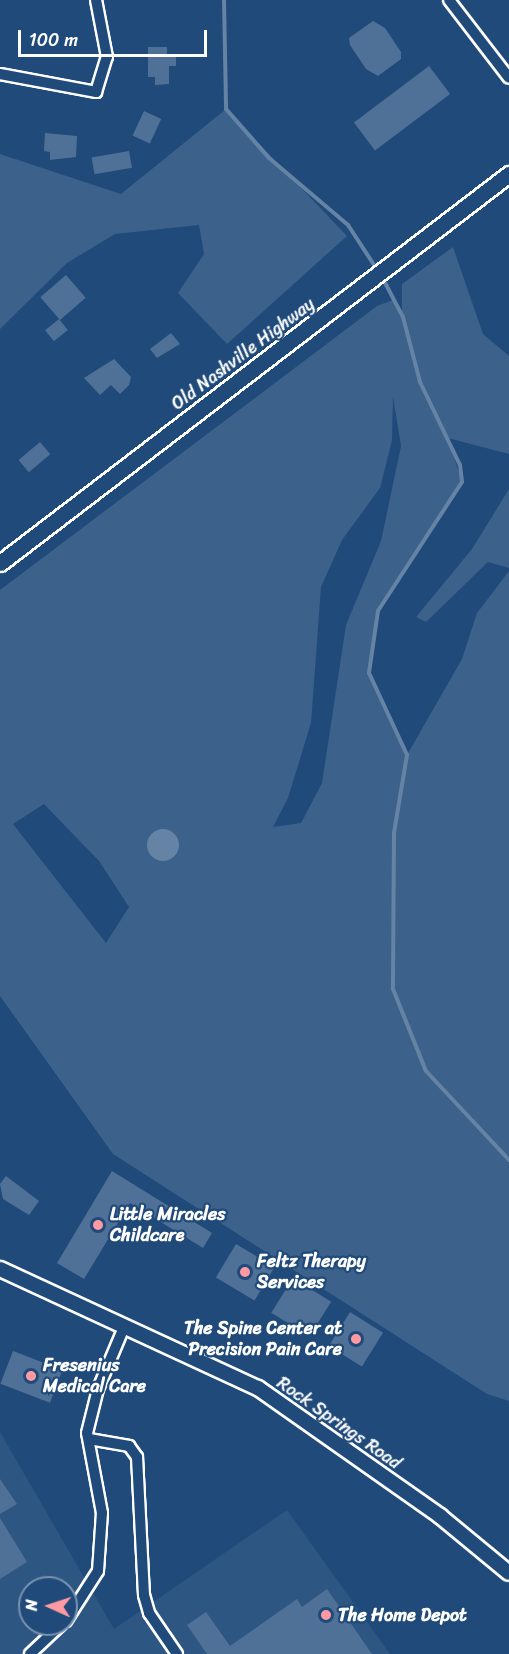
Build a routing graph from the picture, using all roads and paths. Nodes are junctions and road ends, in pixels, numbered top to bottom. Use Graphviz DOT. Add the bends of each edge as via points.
graph roads {
  1 [pos="96,0"];
  2 [pos="449,0"];
  3 [pos="0,74"];
  4 [pos="509,78"];
  5 [pos="509,174"];
  6 [pos="0,562"];
  7 [pos="0,1269"];
  8 [pos="124,1327"];
  9 [pos="88,1439"];
  10 [pos="509,1574"];
  11 [pos="78,1602"];
  12 [pos="49,1636"];
  13 [pos="30,1654"];
  14 [pos="177,1654"];
  1 -- 3 [label="street" via="107,57 96,92"];
  2 -- 4 [label="street"];
  5 -- 6 [label="main road, Old Nashville Highway"];
  7 -- 8 [label="street, Rock Springs Road"];
  8 -- 9 [label="street" via="98,1389"];
  8 -- 10 [label="street, Rock Springs Road" via="258,1388 440,1516"];
  9 -- 11 [label="street" via="102,1513 98,1571"];
  9 -- 14 [label="street" via="129,1446 137,1457 144,1595 149,1613"];
  12 -- 13 [label="street"];
}
